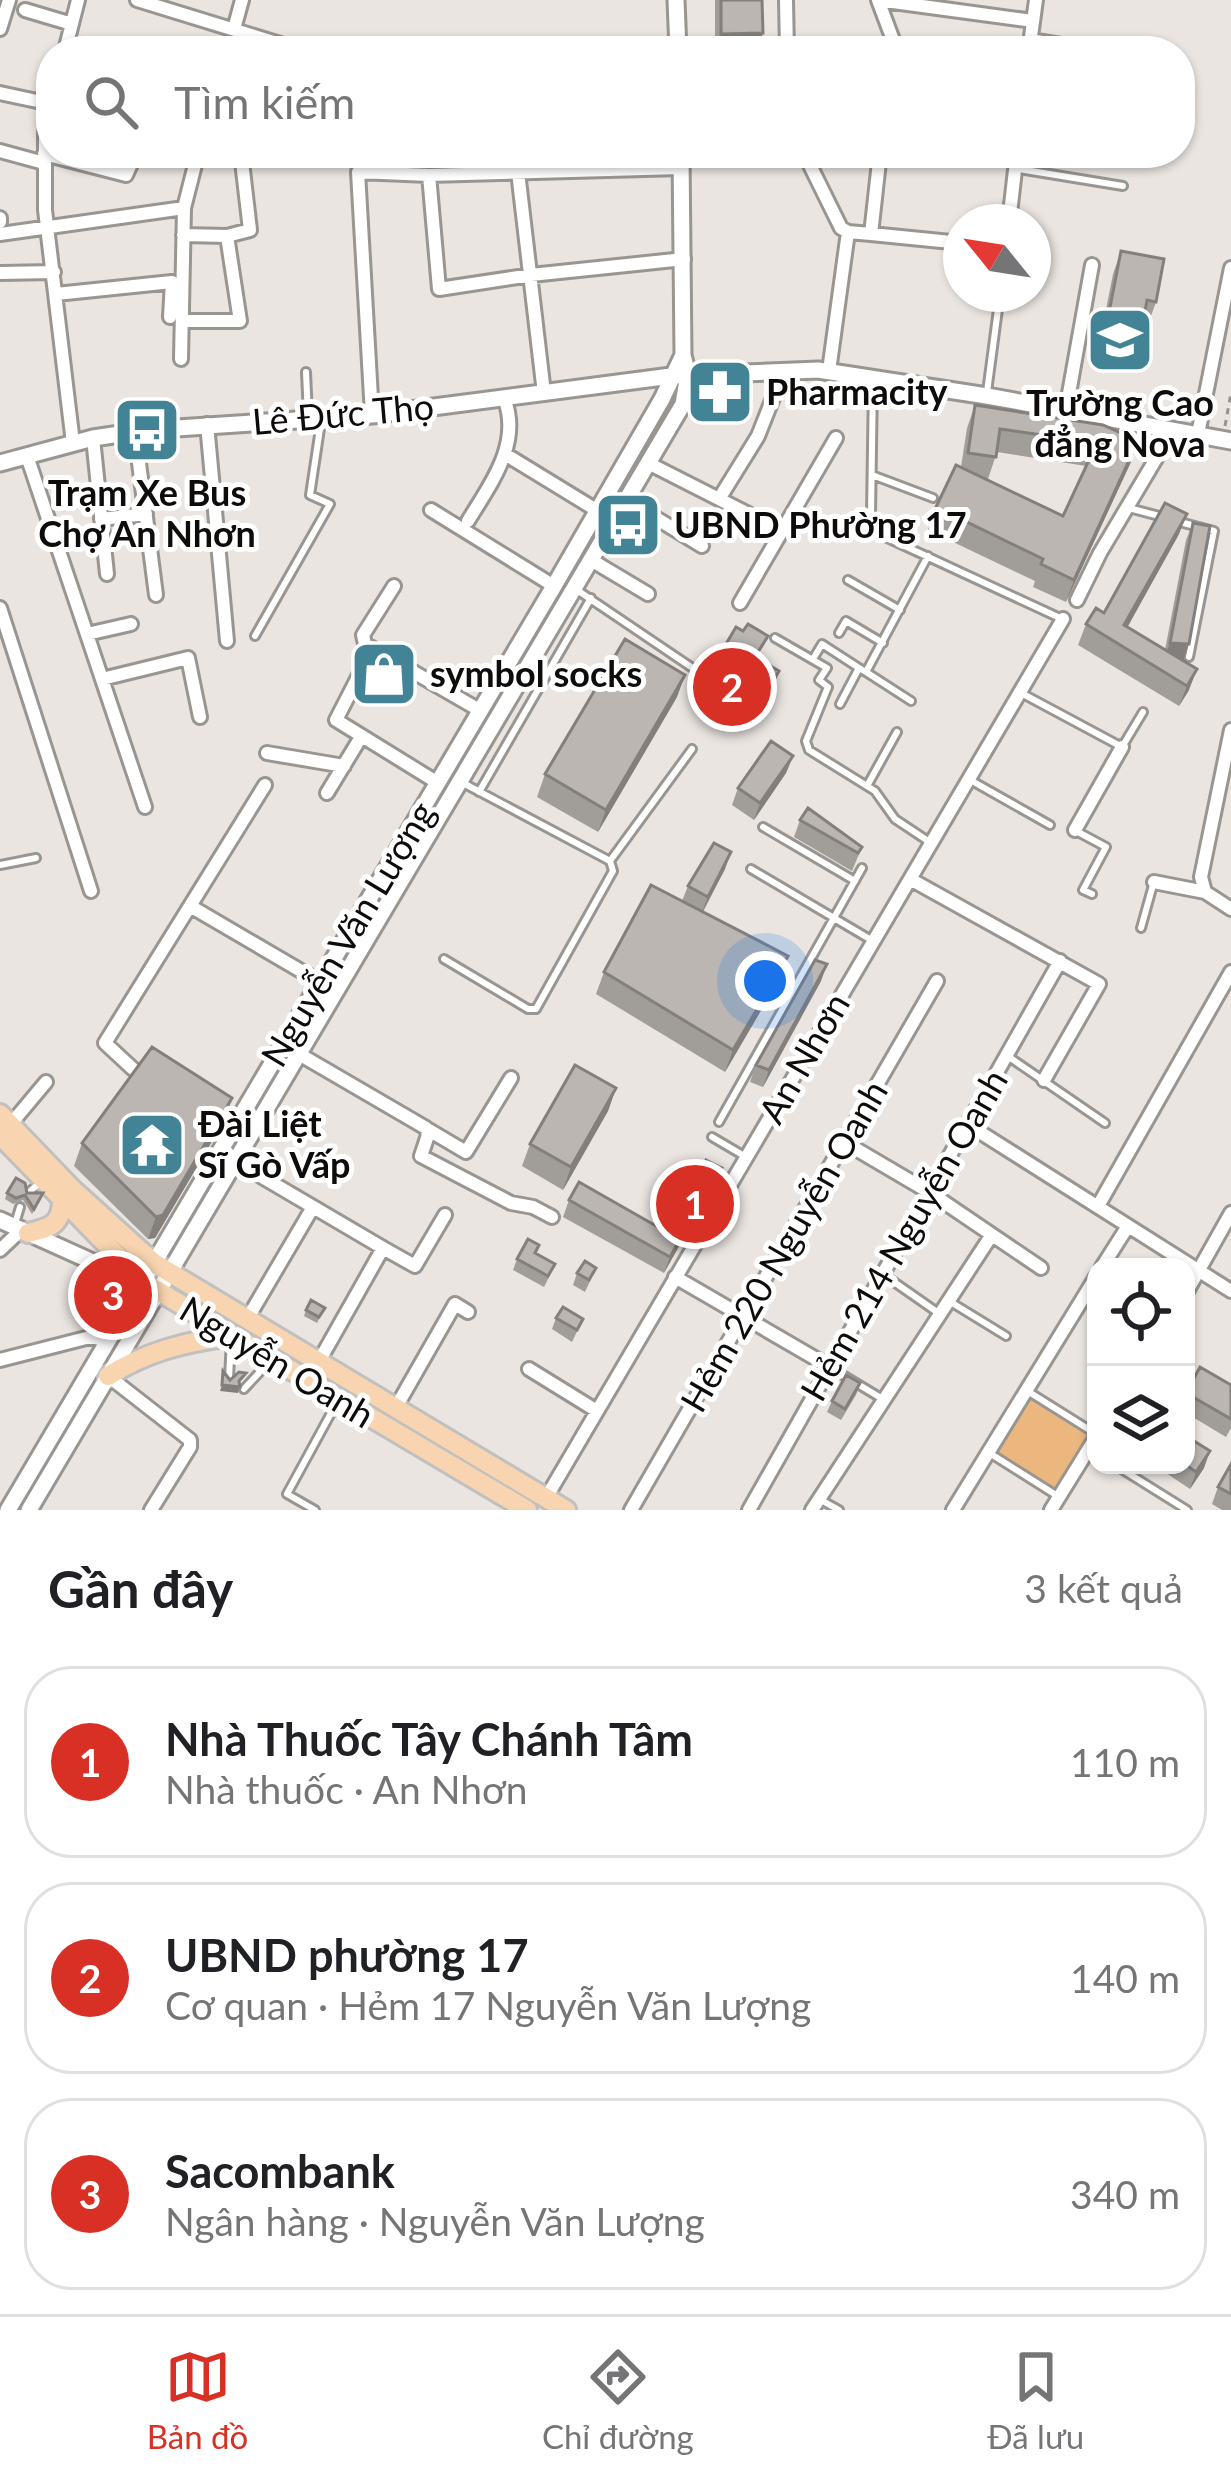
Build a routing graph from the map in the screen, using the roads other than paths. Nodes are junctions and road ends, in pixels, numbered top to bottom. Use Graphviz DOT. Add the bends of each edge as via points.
graph roads {
  1 [pos="9,0"];
  2 [pos="78,0"];
  3 [pos="137,0"];
  4 [pos="242,0"];
  5 [pos="676,0"];
  6 [pos="786,0"];
  7 [pos="878,0"];
  8 [pos="1036,0"];
  9 [pos="25,10"];
  10 [pos="1033,21"];
  11 [pos="72,24"];
  12 [pos="0,29"];
  13 [pos="234,29"];
  14 [pos="69,36"];
  15 [pos="254,36"];
  16 [pos="677,36"];
  17 [pos="787,36"];
  18 [pos="892,36"];
  19 [pos="1031,36"];
  20 [pos="0,93"];
  21 [pos="36,102"];
  22 [pos="0,151"];
  23 [pos="36,158"];
  24 [pos="45,168"];
  25 [pos="90,168"];
  26 [pos="129,168"];
  27 [pos="194,168"];
  28 [pos="243,168"];
  29 [pos="572,168"];
  30 [pos="681,168"];
  31 [pos="812,168"];
  32 [pos="878,168"];
  33 [pos="1015,168"];
  34 [pos="518,172"];
  35 [pos="429,175"];
  36 [pos="1124,186"];
  37 [pos="1011,204"];
  38 [pos="184,208"];
  39 [pos="49,230"];
  40 [pos="848,232"];
  41 [pos="0,234"];
  42 [pos="871,234"];
  43 [pos="183,236"];
  44 [pos="227,236"];
  45 [pos="943,241"];
  46 [pos="684,259"];
  47 [pos="1092,265"];
  48 [pos="1231,268"];
  49 [pos="54,272"];
  50 [pos="0,273"];
  51 [pos="531,275"];
  52 [pos="56,294"];
  53 [pos="998,312"];
  54 [pos="176,319"];
  55 [pos="181,359"];
  56 [pos="784,370"];
  57 [pos="829,370"];
  58 [pos="306,372"];
  59 [pos="680,376"];
  60 [pos="873,378"];
  61 [pos="544,393"];
  62 [pos="987,396"];
  63 [pos="504,398"];
  64 [pos="1066,410"];
  65 [pos="372,415"];
  66 [pos="315,419"];
  67 [pos="207,424"];
  68 [pos="1173,430"];
  69 [pos="135,432"];
  70 [pos="1198,434"];
  71 [pos="93,438"];
  72 [pos="836,438"];
  73 [pos="1227,441"];
  74 [pos="73,443"];
  75 [pos="505,454"];
  76 [pos="27,456"];
  77 [pos="0,462"];
  78 [pos="648,463"];
  79 [pos="872,475"];
  80 [pos="933,498"];
  81 [pos="718,499"];
  82 [pos="626,500"];
  83 [pos="1126,508"];
  84 [pos="430,510"];
  85 [pos="598,511"];
  86 [pos="146,514"];
  87 [pos="101,519"];
  88 [pos="468,521"];
  89 [pos="782,531"];
  90 [pos="702,546"];
  91 [pos="928,556"];
  92 [pos="590,560"];
  93 [pos="107,574"];
  94 [pos="848,580"];
  95 [pos="556,583"];
  96 [pos="394,586"];
  97 [pos="574,588"];
  98 [pos="648,594"];
  99 [pos="156,595"];
  100 [pos="591,598"];
  101 [pos="1077,600"];
  102 [pos="740,603"];
  103 [pos="0,608"];
  104 [pos="900,610"];
  105 [pos="1063,619"];
  106 [pos="131,624"];
  107 [pos="87,634"];
  108 [pos="839,634"];
  109 [pos="255,636"];
  110 [pos="775,638"];
  111 [pos="227,641"];
  112 [pos="883,643"];
  113 [pos="372,650"];
  114 [pos="1189,657"];
  115 [pos="812,660"];
  116 [pos="697,670"];
  117 [pos="862,670"];
  118 [pos="102,680"];
  119 [pos="1019,692"];
  120 [pos="911,700"];
  121 [pos="840,704"];
  122 [pos="481,711"];
  123 [pos="1143,712"];
  124 [pos="200,717"];
  125 [pos="1231,730"];
  126 [pos="897,732"];
  127 [pos="362,736"];
  128 [pos="1122,747"];
  129 [pos="692,749"];
  130 [pos="267,753"];
  131 [pos="344,766"];
  132 [pos="441,778"];
  133 [pos="968,780"];
  134 [pos="460,782"];
  135 [pos="266,785"];
  136 [pos="867,786"];
  137 [pos="479,792"];
  138 [pos="327,794"];
  139 [pos="145,807"];
  140 [pos="1050,825"];
  141 [pos="763,827"];
  142 [pos="1075,830"];
  143 [pos="931,843"];
  144 [pos="36,858"];
  145 [pos="610,861"];
  146 [pos="0,865"];
  147 [pos="862,868"];
  148 [pos="751,869"];
  149 [pos="910,879"];
  150 [pos="855,880"];
  151 [pos="1154,882"];
  152 [pos="92,890"];
  153 [pos="1205,892"];
  154 [pos="1091,894"];
  155 [pos="190,906"];
  156 [pos="1231,909"];
  157 [pos="835,918"];
  158 [pos="1141,928"];
  159 [pos="873,941"];
  160 [pos="444,959"];
  161 [pos="1060,961"];
  162 [pos="1231,972"];
  163 [pos="938,981"];
  164 [pos="320,982"];
  165 [pos="336,992"];
  166 [pos="1225,999"];
  167 [pos="299,1054"];
  168 [pos="1006,1055"];
  169 [pos="133,1069"];
  170 [pos="511,1078"];
  171 [pos="1044,1080"];
  172 [pos="46,1082"];
  173 [pos="719,1122"];
  174 [pos="1105,1123"];
  175 [pos="968,1124"];
  176 [pos="4,1125"];
  177 [pos="426,1129"];
  178 [pos="712,1137"];
  179 [pos="844,1142"];
  180 [pos="746,1157"];
  181 [pos="236,1162"];
  182 [pos="929,1192"];
  183 [pos="72,1198"];
  184 [pos="1098,1206"];
  185 [pos="313,1207"];
  186 [pos="20,1208"];
  187 [pos="1231,1213"];
  188 [pos="446,1215"];
  189 [pos="552,1217"];
  190 [pos="1128,1226"];
  191 [pos="16,1227"];
  192 [pos="991,1236"];
  193 [pos="383,1248"];
  194 [pos="0,1250"];
  195 [pos="118,1258"];
  196 [pos="1108,1258"];
  197 [pos="162,1268"];
  198 [pos="1041,1268"];
  199 [pos="1200,1271"];
  200 [pos="882,1274"];
  201 [pos="675,1277"];
  202 [pos="1195,1279"];
  203 [pos="150,1287"];
  204 [pos="1231,1291"];
  205 [pos="1087,1292"];
  206 [pos="945,1307"];
  207 [pos="468,1312"];
  208 [pos="743,1316"];
  209 [pos="247,1321"];
  210 [pos="231,1336"];
  211 [pos="1006,1336"];
  212 [pos="108,1341"];
  213 [pos="0,1360"];
  214 [pos="271,1360"];
  215 [pos="319,1363"];
  216 [pos="830,1367"];
  217 [pos="529,1369"];
  218 [pos="108,1376"];
  219 [pos="229,1378"];
  220 [pos="244,1389"];
  221 [pos="1026,1390"];
  222 [pos="338,1399"];
  223 [pos="884,1400"];
  224 [pos="395,1408"];
  225 [pos="597,1411"];
  226 [pos="1087,1438"];
  227 [pos="988,1452"];
  228 [pos="1087,1454"];
  229 [pos="1129,1474"];
  230 [pos="1055,1503"];
  231 [pos="542,1504"];
  232 [pos="816,1504"];
  233 [pos="8,1510"];
  234 [pos="29,1510"];
  235 [pos="151,1510"];
  236 [pos="315,1510"];
  237 [pos="527,1510"];
  238 [pos="566,1510"];
  239 [pos="631,1510"];
  240 [pos="749,1510"];
  241 [pos="839,1510"];
  242 [pos="953,1510"];
  243 [pos="1187,1510"];
  1 -- 12 [label="street"];
  2 -- 11 [label="street"];
  3 -- 13 [label="street"];
  4 -- 13 [label="street"];
  5 -- 16 [label="street"];
  6 -- 17 [label="street"];
  7 -- 10 [label="street"];
  7 -- 18 [label="street"];
  8 -- 10 [label="street"];
  9 -- 11 [label="street"];
  10 -- 19 [label="street"];
  11 -- 14 [label="street"];
  13 -- 15 [label="street"];
  20 -- 21 [label="street"];
  22 -- 23 [label="street"];
  24 -- 39 [label="street"];
  25 -- 26 [label="street" via="126,175"];
  27 -- 38 [label="street"];
  28 -- 44 [label="street" via="250,230"];
  29 -- 34 [label="street"];
  30 -- 46 [label="street"];
  31 -- 40 [label="street"];
  32 -- 42 [label="street"];
  33 -- 36 [label="lane"];
  33 -- 37 [label="street"];
  34 -- 35 [label="street"];
  34 -- 51 [label="street"];
  35 -- 51 [label="street" via="439,290"];
  35 -- 65 [label="street" via="358,172"];
  38 -- 39 [label="street"];
  38 -- 43 [label="street"];
  39 -- 41 [label="street"];
  39 -- 49 [label="street"];
  40 -- 42 [label="street"];
  40 -- 57 [label="street"];
  42 -- 45 [label="street"];
  43 -- 44 [label="street"];
  43 -- 54 [label="street"];
  44 -- 54 [label="street" via="240,321"];
  46 -- 51 [label="street"];
  46 -- 59 [label="street"];
  47 -- 64 [label="street"];
  48 -- 70 [label="street"];
  49 -- 50 [label="street"];
  49 -- 52 [label="street"];
  51 -- 61 [label="street"];
  52 -- 54 [label="street" via="172,282"];
  52 -- 74 [label="street"];
  53 -- 62 [label="lane"];
  54 -- 55 [label="street"];
  56 -- 57 [label="street, Lê Đức Thọ"];
  56 -- 59 [label="street, Lê Đức Thọ"];
  56 -- 81 [label="street" via="758,436"];
  57 -- 60 [label="street, Lê Đức Thọ"];
  58 -- 66 [label="lane"];
  59 -- 61 [label="street, Lê Đức Thọ"];
  59 -- 78 [label="street, Nguyễn Văn Lượng" via="683,404"];
  59 -- 85 [label="street, Nguyễn Văn Lượng"];
  60 -- 62 [label="street, Lê Đức Thọ"];
  60 -- 79 [label="lane"];
  61 -- 63 [label="street, Lê Đức Thọ"];
  62 -- 64 [label="street, Lê Đức Thọ"];
  63 -- 65 [label="street, Lê Đức Thọ"];
  63 -- 75 [label="street" via="513,419"];
  64 -- 68 [label="street, Lê Đức Thọ"];
  65 -- 66 [label="street, Lê Đức Thọ"];
  66 -- 67 [label="street, Lê Đức Thọ"];
  66 -- 109 [label="lane" via="310,495 330,504"];
  67 -- 69 [label="street, Lê Đức Thọ"];
  67 -- 111 [label="street"];
  68 -- 70 [label="street, Lê Đức Thọ"];
  68 -- 83 [label="street"];
  69 -- 71 [label="street, Lê Đức Thọ"];
  69 -- 86 [label="street"];
  70 -- 73 [label="street"];
  71 -- 74 [label="street, Lê Đức Thọ"];
  71 -- 87 [label="street"];
  72 -- 89 [label="street"];
  74 -- 76 [label="street, Lê Đức Thọ"];
  75 -- 85 [label="street"];
  75 -- 88 [label="street"];
  76 -- 77 [label="street, Lê Đức Thọ"];
  76 -- 107 [label="street"];
  78 -- 81 [label="street"];
  78 -- 82 [label="street, Nguyễn Văn Lượng"];
  79 -- 80 [label="lane"];
  79 -- 91 [label="lane" via="876,527"];
  81 -- 89 [label="street"];
  82 -- 90 [label="street"];
  82 -- 92 [label="street, Nguyễn Văn Lượng"];
  83 -- 101 [label="street"];
  83 -- 114 [label="lane" via="1214,531"];
  84 -- 95 [label="street"];
  85 -- 95 [label="street, Nguyễn Văn Lượng"];
  86 -- 87 [label="street"];
  86 -- 99 [label="street"];
  87 -- 93 [label="street"];
  89 -- 102 [label="street"];
  91 -- 104 [label="lane"];
  91 -- 105 [label="lane"];
  92 -- 97 [label="street, Nguyễn Văn Lượng"];
  92 -- 98 [label="street"];
  94 -- 104 [label="lane"];
  95 -- 97 [label="lane"];
  95 -- 122 [label="street, Nguyễn Văn Lượng"];
  96 -- 113 [label="street" via="362,635"];
  97 -- 100 [label="lane"];
  97 -- 134 [label="street, Nguyễn Văn Lượng"];
  100 -- 116 [label="lane"];
  100 -- 137 [label="lane"];
  103 -- 152 [label="street"];
  104 -- 112 [label="lane"];
  105 -- 119 [label="street, An Nhơn"];
  106 -- 107 [label="street"];
  107 -- 118 [label="street"];
  108 -- 112 [label="lane" via="846,621"];
  110 -- 115 [label="lane"];
  112 -- 117 [label="lane"];
  113 -- 122 [label="street"];
  113 -- 127 [label="street" via="335,720"];
  115 -- 117 [label="lane" via="822,644"];
  115 -- 136 [label="lane" via="827,668 819,680 828,687 809,750"];
  117 -- 120 [label="lane"];
  117 -- 121 [label="lane"];
  118 -- 124 [label="street" via="188,658"];
  118 -- 139 [label="street"];
  119 -- 128 [label="lane"];
  119 -- 133 [label="street, An Nhơn"];
  122 -- 132 [label="street, Nguyễn Văn Lượng"];
  123 -- 128 [label="lane"];
  125 -- 153 [label="street" via="1201,877"];
  126 -- 136 [label="lane"];
  127 -- 131 [label="street"];
  127 -- 132 [label="street"];
  128 -- 142 [label="street"];
  129 -- 145 [label="lane"];
  130 -- 131 [label="street"];
  131 -- 138 [label="street"];
  132 -- 134 [label="lane"];
  132 -- 164 [label="street, Nguyễn Văn Lượng"];
  133 -- 140 [label="lane"];
  133 -- 143 [label="street, An Nhơn"];
  134 -- 137 [label="lane"];
  134 -- 165 [label="street, Nguyễn Văn Lượng"];
  135 -- 155 [label="street"];
  136 -- 143 [label="lane" via="895,819"];
  137 -- 145 [label="lane"];
  141 -- 150 [label="lane"];
  142 -- 154 [label="lane" via="1106,848 1083,890"];
  143 -- 149 [label="street, An Nhơn"];
  144 -- 146 [label="lane"];
  145 -- 160 [label="lane" via="613,871 536,1009"];
  147 -- 150 [label="lane"];
  148 -- 157 [label="lane"];
  149 -- 159 [label="street, An Nhơn"];
  149 -- 161 [label="street"];
  150 -- 157 [label="lane"];
  151 -- 153 [label="street"];
  151 -- 158 [label="lane"];
  153 -- 156 [label="street"];
  155 -- 164 [label="street"];
  155 -- 169 [label="street" via="108,1037 106,1048"];
  157 -- 159 [label="lane"];
  157 -- 173 [label="lane"];
  159 -- 180 [label="street, An Nhơn"];
  161 -- 168 [label="street, Hẻm 214 Nguyễn Oanh"];
  161 -- 171 [label="street" via="1100,984"];
  162 -- 166 [label="street"];
  163 -- 179 [label="street, Hẻm 220 Nguyễn Oanh"];
  164 -- 165 [label="street"];
  164 -- 197 [label="street, Nguyễn Văn Lượng"];
  165 -- 167 [label="street, Nguyễn Văn Lượng"];
  166 -- 184 [label="street"];
  167 -- 177 [label="street"];
  167 -- 181 [label="street, Nguyễn Văn Lượng"];
  168 -- 171 [label="lane"];
  168 -- 175 [label="street, Hẻm 214 Nguyễn Oanh"];
  170 -- 177 [label="street" via="466,1152"];
  171 -- 174 [label="lane"];
  172 -- 176 [label="street"];
  175 -- 182 [label="street, Hẻm 214 Nguyễn Oanh"];
  175 -- 184 [label="street"];
  176 -- 183 [label="main road, Nguyễn Oanh" via="42,1181"];
  177 -- 189 [label="street" via="422,1156"];
  178 -- 180 [label="lane"];
  179 -- 182 [label="street"];
  179 -- 208 [label="street, Hẻm 220 Nguyễn Oanh"];
  180 -- 201 [label="street, An Nhơn"];
  181 -- 185 [label="street"];
  181 -- 197 [label="street, Nguyễn Văn Lượng"];
  182 -- 192 [label="street"];
  182 -- 200 [label="street, Hẻm 214 Nguyễn Oanh"];
  183 -- 191 [label="main road" via="55,1226"];
  183 -- 195 [label="main road, Nguyễn Oanh"];
  183 -- 197 [label="main road, Nguyễn Oanh"];
  184 -- 190 [label="street"];
  185 -- 193 [label="street"];
  185 -- 209 [label="street"];
  186 -- 191 [label="lane"];
  187 -- 199 [label="street"];
  188 -- 193 [label="street" via="415,1267"];
  190 -- 196 [label="street"];
  190 -- 199 [label="street"];
  191 -- 194 [label="street"];
  191 -- 195 [label="street" via="95,1263"];
  192 -- 198 [label="street"];
  192 -- 206 [label="street"];
  193 -- 215 [label="street"];
  195 -- 203 [label="main road, Nguyễn Oanh"];
  197 -- 203 [label="street, Nguyễn Văn Lượng"];
  197 -- 209 [label="main road, Nguyễn Oanh"];
  199 -- 202 [label="street"];
  199 -- 204 [label="street"];
  200 -- 206 [label="lane"];
  200 -- 216 [label="street, Hẻm 214 Nguyễn Oanh"];
  201 -- 208 [label="street"];
  201 -- 225 [label="street, An Nhơn"];
  203 -- 210 [label="main road, Nguyễn Oanh"];
  203 -- 212 [label="street, Nguyễn Văn Lượng"];
  203 -- 218 [label="street, Nguyễn Văn Lượng"];
  205 -- 221 [label="street"];
  206 -- 211 [label="lane"];
  206 -- 223 [label="street"];
  207 -- 224 [label="street" via="455,1304"];
  208 -- 216 [label="street"];
  208 -- 239 [label="street, Hẻm 220 Nguyễn Oanh"];
  209 -- 215 [label="main road, Nguyễn Oanh"];
  210 -- 214 [label="main road, Nguyễn Oanh"];
  210 -- 218 [label="main road" via="171,1346"];
  210 -- 219 [label="lane"];
  212 -- 213 [label="street" via="91,1337"];
  212 -- 233 [label="street, Nguyễn Văn Lượng"];
  214 -- 220 [label="lane"];
  214 -- 222 [label="main road, Nguyễn Oanh"];
  215 -- 224 [label="main road, Nguyễn Oanh"];
  216 -- 223 [label="lane"];
  216 -- 240 [label="street, Hẻm 214 Nguyễn Oanh"];
  217 -- 225 [label="street"];
  218 -- 234 [label="street, Nguyễn Văn Lượng"];
  218 -- 235 [label="street" via="191,1443"];
  221 -- 226 [label="lane"];
  221 -- 227 [label="street"];
  222 -- 236 [label="lane" via="287,1494"];
  222 -- 237 [label="main road, Nguyễn Oanh"];
  223 -- 232 [label="street"];
  224 -- 231 [label="main road, Nguyễn Oanh"];
  225 -- 231 [label="street, An Nhơn"];
  227 -- 230 [label="lane"];
  227 -- 242 [label="street"];
  228 -- 230 [label="street"];
  229 -- 243 [label="lane"];
  231 -- 238 [label="main road, Nguyễn Oanh"];
  232 -- 241 [label="lane"];
}
